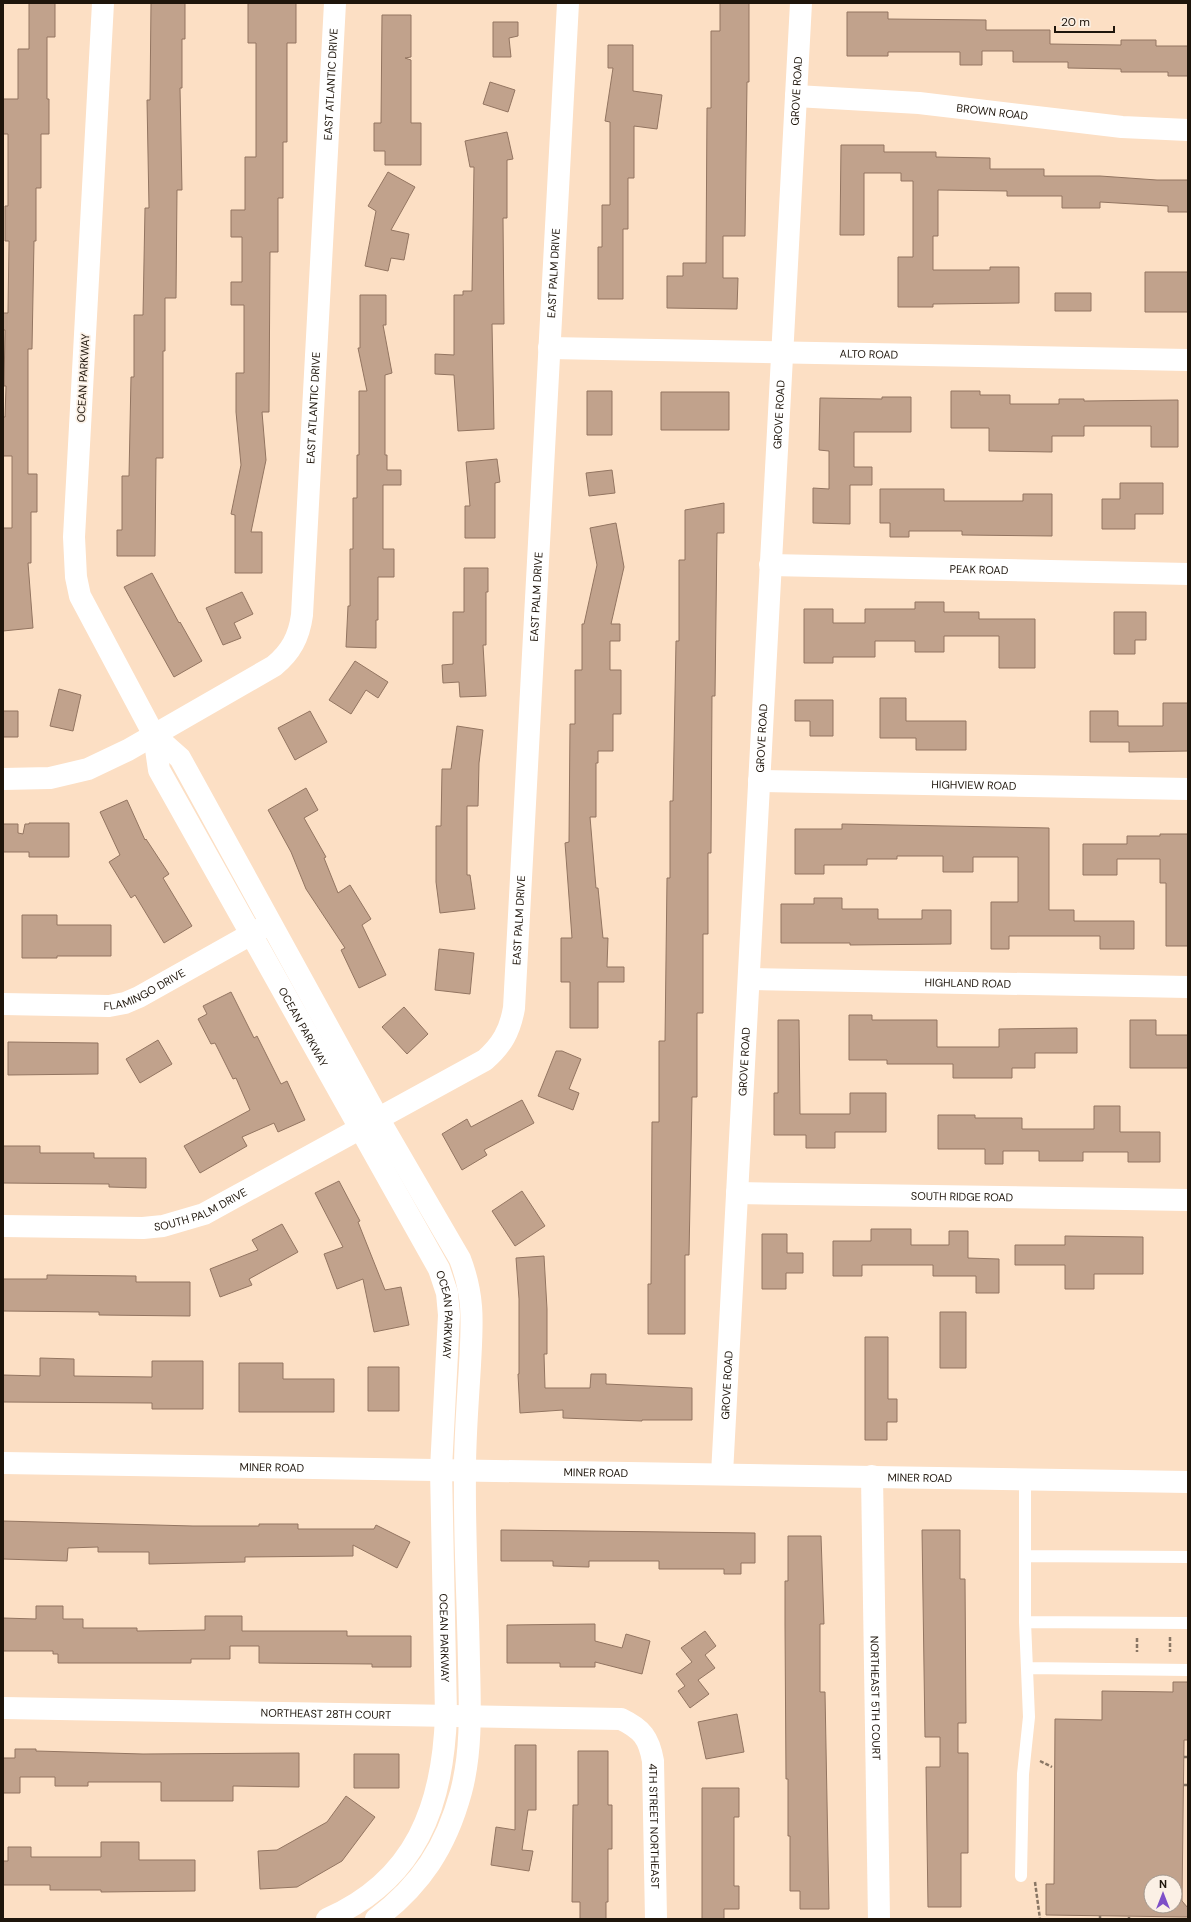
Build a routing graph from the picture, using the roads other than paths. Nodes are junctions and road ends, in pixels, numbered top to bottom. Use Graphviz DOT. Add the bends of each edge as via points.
graph roads {
  1 [pos="103,3"];
  2 [pos="336,3"];
  3 [pos="568,3"];
  4 [pos="801,3"];
  5 [pos="796,96"];
  6 [pos="1188,130"];
  7 [pos="549,348"];
  8 [pos="782,353"];
  9 [pos="1188,360"];
  10 [pos="770,565"];
  11 [pos="1188,574"];
  12 [pos="154,735"];
  13 [pos="3,779"];
  14 [pos="759,781"];
  15 [pos="1188,789"];
  16 [pos="271,922"];
  17 [pos="251,934"];
  18 [pos="749,979"];
  19 [pos="1188,987"];
  20 [pos="3,1004"];
  21 [pos="378,1118"];
  22 [pos="359,1129"];
  23 [pos="736,1193"];
  24 [pos="1188,1200"];
  25 [pos="3,1226"];
  26 [pos="3,1463"];
  27 [pos="442,1469"];
  28 [pos="465,1470"];
  29 [pos="722,1474"];
  30 [pos="872,1476"];
  31 [pos="1025,1479"];
  32 [pos="1188,1482"];
  33 [pos="1026,1556"];
  34 [pos="1188,1557"];
  35 [pos="1025,1622"];
  36 [pos="1188,1623"];
  37 [pos="1027,1668"];
  38 [pos="1188,1670"];
  39 [pos="3,1708"];
  40 [pos="446,1715"];
  41 [pos="470,1715"];
  42 [pos="644,1735"];
  43 [pos="1021,1876"];
  44 [pos="361,1912"];
  45 [pos="327,1919"];
  46 [pos="376,1919"];
  47 [pos="656,1919"];
  48 [pos="879,1919"];
  1 -- 12 [label="street, OCEAN PARKWAY" via="74,537 76,577 80,596 89,616"];
  2 -- 12 [label="street, EAST ATLANTIC DRIVE" via="300,630 294,644 274,666"];
  3 -- 7 [label="street, EAST PALM DRIVE"];
  4 -- 5 [label="street, GROVE ROAD"];
  5 -- 6 [label="street, BROWN ROAD" via="919,102 1122,126"];
  5 -- 8 [label="street, GROVE ROAD"];
  7 -- 8 [label="street, ALTO ROAD"];
  7 -- 21 [label="street, EAST PALM DRIVE" via="514,1008 511,1023 496,1050 485,1060"];
  8 -- 9 [label="street, ALTO ROAD"];
  8 -- 10 [label="street, GROVE ROAD"];
  10 -- 11 [label="street, PEAK ROAD"];
  10 -- 14 [label="street, GROVE ROAD"];
  12 -- 13 [label="street, EAST ATLANTIC DRIVE" via="88,769 50,778"];
  12 -- 16 [label="street, OCEAN PARKWAY" via="180,758"];
  12 -- 17 [label="street, OCEAN PARKWAY" via="159,770"];
  14 -- 15 [label="street, HIGHVIEW ROAD"];
  14 -- 18 [label="street, GROVE ROAD"];
  16 -- 17 [label="street, FLAMINGO DRIVE"];
  16 -- 21 [label="street, OCEAN PARKWAY"];
  17 -- 20 [label="street, FLAMINGO DRIVE" via="125,1003 109,1006"];
  17 -- 22 [label="street, OCEAN PARKWAY"];
  18 -- 19 [label="street, HIGHLAND ROAD"];
  18 -- 23 [label="street, GROVE ROAD"];
  21 -- 22 [label="street, SOUTH PALM DRIVE"];
  21 -- 28 [label="street, OCEAN PARKWAY" via="460,1259 470,1288 472,1315"];
  22 -- 25 [label="street, SOUTH PALM DRIVE" via="204,1214 180,1222 143,1228"];
  22 -- 27 [label="street, OCEAN PARKWAY" via="439,1269 447,1293 449,1315"];
  23 -- 24 [label="street, SOUTH RIDGE ROAD"];
  23 -- 29 [label="street, GROVE ROAD"];
  26 -- 27 [label="street, MINER ROAD"];
  27 -- 28 [label="street, MINER ROAD"];
  27 -- 40 [label="street, OCEAN PARKWAY"];
  28 -- 29 [label="street, MINER ROAD"];
  28 -- 41 [label="street, OCEAN PARKWAY"];
  29 -- 30 [label="street, MINER ROAD"];
  30 -- 31 [label="street, MINER ROAD"];
  30 -- 48 [label="street, NORTHEAST 5TH COURT"];
  31 -- 32 [label="street, MINER ROAD"];
  31 -- 33 [label="lane"];
  33 -- 34 [label="lane"];
  33 -- 35 [label="lane"];
  35 -- 36 [label="lane"];
  35 -- 37 [label="lane"];
  37 -- 38 [label="lane"];
  37 -- 43 [label="lane" via="1029,1717 1023,1774"];
  39 -- 40 [label="street, NORTHEAST 28TH COURT"];
  40 -- 41 [label="street, NORTHEAST 28TH COURT"];
  40 -- 44 [label="street, OCEAN PARKWAY" via="439,1786 429,1815 420,1835 399,1867"];
  41 -- 42 [label="street, NORTHEAST 28TH COURT" via="621,1719 634,1725"];
  41 -- 46 [label="street, OCEAN PARKWAY" via="469,1745 461,1792 446,1835 417,1882 397,1903"];
  42 -- 47 [label="street, 4TH STREET NORTHEAST" via="651,1747 653,1761"];
  44 -- 45 [label="street, OCEAN PARKWAY"];
}
